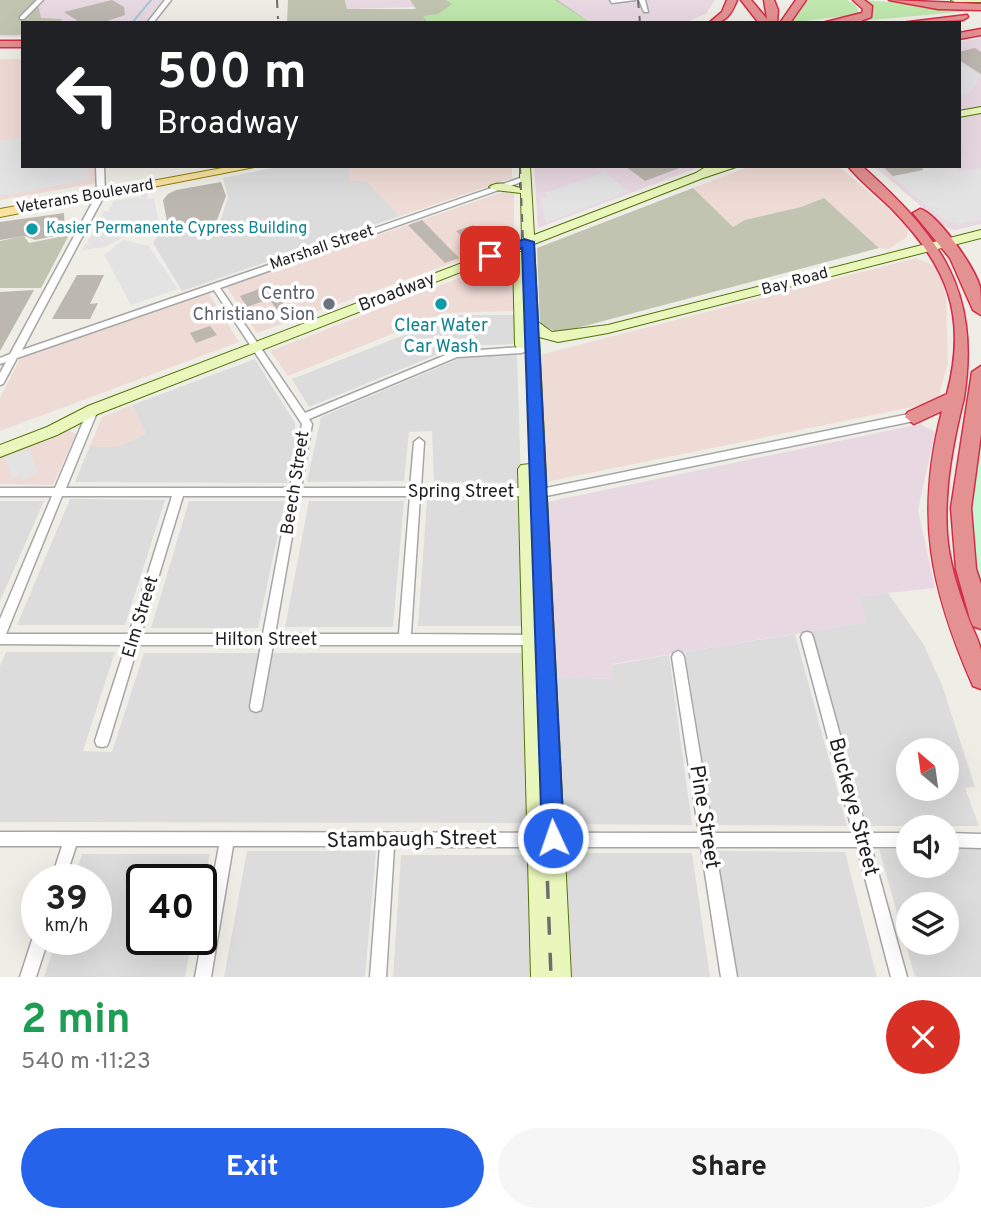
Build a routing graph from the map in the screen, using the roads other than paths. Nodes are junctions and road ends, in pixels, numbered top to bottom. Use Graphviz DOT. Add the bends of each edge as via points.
graph roads {
  1 [pos="40,0"];
  2 [pos="168,0"];
  3 [pos="632,0"];
  4 [pos="642,0"];
  5 [pos="732,0"];
  6 [pos="746,0"];
  7 [pos="769,0"];
  8 [pos="780,0"];
  9 [pos="801,0"];
  10 [pos="858,0"];
  11 [pos="894,0"];
  12 [pos="916,0"];
  13 [pos="956,0"];
  14 [pos="612,1"];
  15 [pos="981,4"];
  16 [pos="646,11"];
  17 [pos="981,15"];
  18 [pos="22,18"];
  19 [pos="152,21"];
  20 [pos="717,21"];
  21 [pos="763,21"];
  22 [pos="772,21"];
  23 [pos="784,21"];
  24 [pos="785,21"];
  25 [pos="846,21"];
  26 [pos="925,21"];
  27 [pos="981,22"];
  28 [pos="961,24"];
  29 [pos="981,32"];
  30 [pos="961,36"];
  31 [pos="0,44"];
  32 [pos="21,44"];
  33 [pos="0,50"];
  34 [pos="21,50"];
  35 [pos="981,110"];
  36 [pos="961,114"];
  37 [pos="100,168"];
  38 [pos="203,168"];
  39 [pos="206,168"];
  40 [pos="243,168"];
  41 [pos="712,168"];
  42 [pos="726,168"];
  43 [pos="855,168"];
  44 [pos="869,168"];
  45 [pos="700,175"];
  46 [pos="188,178"];
  47 [pos="521,179"];
  48 [pos="495,187"];
  49 [pos="102,190"];
  50 [pos="0,205"];
  51 [pos="0,213"];
  52 [pos="981,234"];
  53 [pos="524,243"];
  54 [pos="940,244"];
  55 [pos="215,286"];
  56 [pos="981,310"];
  57 [pos="533,325"];
  58 [pos="608,329"];
  59 [pos="255,346"];
  60 [pos="527,351"];
  61 [pos="13,357"];
  62 [pos="0,361"];
  63 [pos="981,379"];
  64 [pos="0,382"];
  65 [pos="956,397"];
  66 [pos="978,408"];
  67 [pos="93,411"];
  68 [pos="914,417"];
  69 [pos="304,418"];
  70 [pos="945,436"];
  71 [pos="0,439"];
  72 [pos="419,442"];
  73 [pos="0,451"];
  74 [pos="532,491"];
  75 [pos="0,492"];
  76 [pos="60,492"];
  77 [pos="179,492"];
  78 [pos="296,492"];
  79 [pos="418,492"];
  80 [pos="981,619"];
  81 [pos="0,633"];
  82 [pos="807,637"];
  83 [pos="0,639"];
  84 [pos="135,639"];
  85 [pos="268,639"];
  86 [pos="532,640"];
  87 [pos="404,641"];
  88 [pos="678,657"];
  89 [pos="981,678"];
  90 [pos="257,706"];
  91 [pos="102,741"];
  92 [pos="545,838"];
  93 [pos="0,839"];
  94 [pos="707,839"];
  95 [pos="71,840"];
  96 [pos="862,840"];
  97 [pos="896,840"];
  98 [pos="959,840"];
  99 [pos="228,841"];
  100 [pos="387,841"];
  101 [pos="981,841"];
  102 [pos="63,864"];
  103 [pos="36,955"];
  104 [pos="29,977"];
  105 [pos="203,977"];
  106 [pos="378,977"];
  107 [pos="543,977"];
  108 [pos="559,977"];
  109 [pos="729,977"];
  110 [pos="899,977"];
  1 -- 18 [label="street"];
  2 -- 19 [label="street"];
  3 -- 14 [label="street"];
  4 -- 16 [label="street"];
  5 -- 20 [label="highway" via="727,13"];
  6 -- 21 [label="highway"];
  7 -- 22 [label="highway"];
  8 -- 23 [label="highway"];
  9 -- 24 [label="highway"];
  10 -- 25 [label="highway" via="868,8 867,15"];
  11 -- 15 [label="highway" via="938,6"];
  12 -- 15 [label="highway"];
  13 -- 15 [label="street"];
  17 -- 26 [label="highway"];
  27 -- 28 [label="highway"];
  29 -- 30 [label="highway"];
  31 -- 32 [label="highway"];
  33 -- 34 [label="highway"];
  35 -- 36 [label="street"];
  37 -- 49 [label="street"];
  38 -- 49 [label="main road, Veterans Boulevard"];
  39 -- 46 [label="main road"];
  40 -- 46 [label="main road, Veterans Boulevard"];
  41 -- 45 [label="street, Broadway"];
  42 -- 45 [label="street, Broadway"];
  43 -- 54 [label="highway"];
  44 -- 54 [label="highway" via="915,208"];
  45 -- 53 [label="street, Broadway"];
  46 -- 49 [label="main road, Veterans Boulevard"];
  47 -- 48 [label="street" via="513,188"];
  47 -- 53 [label="street"];
  48 -- 55 [label="street, Marshall Street"];
  49 -- 50 [label="main road, Veterans Boulevard"];
  49 -- 51 [label="main road, Veterans Boulevard"];
  49 -- 61 [label="street"];
  52 -- 54 [label="street, Bay Road"];
  53 -- 57 [label="street"];
  53 -- 59 [label="street, Broadway"];
  53 -- 60 [label="street"];
  54 -- 56 [label="highway" via="964,267"];
  54 -- 58 [label="street, Bay Road"];
  54 -- 65 [label="highway" via="962,314 964,355"];
  55 -- 59 [label="street, Beech Street"];
  55 -- 61 [label="street, Marshall Street"];
  57 -- 58 [label="street, Bay Road" via="540,335 553,339"];
  57 -- 60 [label="street"];
  58 -- 60 [label="street, Bay Road" via="597,336"];
  59 -- 67 [label="street, Broadway"];
  59 -- 69 [label="street, Beech Street"];
  60 -- 69 [label="street, Bay Road" via="456,354"];
  60 -- 74 [label="street"];
  61 -- 62 [label="street, Marshall Street"];
  61 -- 64 [label="street"];
  63 -- 66 [label="highway"];
  65 -- 68 [label="highway"];
  65 -- 70 [label="highway"];
  66 -- 80 [label="highway" via="963,481 961,536"];
  67 -- 71 [label="street, Broadway"];
  67 -- 73 [label="street, Broadway"];
  67 -- 76 [label="street"];
  68 -- 70 [label="highway" via="929,422"];
  68 -- 74 [label="street, Spring Street"];
  69 -- 78 [label="street, Beech Street" via="307,432"];
  70 -- 89 [label="highway" via="937,514 943,570"];
  72 -- 79 [label="street"];
  74 -- 79 [label="street, Spring Street"];
  74 -- 86 [label="street"];
  74 -- 92 [label="street"];
  75 -- 76 [label="street, Spring Street"];
  76 -- 77 [label="street, Spring Street"];
  76 -- 81 [label="street"];
  77 -- 78 [label="street, Spring Street"];
  77 -- 84 [label="street, Elm Street"];
  78 -- 79 [label="street, Spring Street"];
  78 -- 85 [label="street, Beech Street"];
  79 -- 87 [label="street"];
  82 -- 96 [label="street, Buckeye Street"];
  83 -- 84 [label="street, Hilton Street"];
  84 -- 85 [label="street, Hilton Street"];
  84 -- 91 [label="street, Elm Street"];
  85 -- 87 [label="street, Hilton Street"];
  85 -- 90 [label="street, Beech Street"];
  86 -- 87 [label="street, Hilton Street"];
  86 -- 92 [label="street"];
  88 -- 94 [label="street, Pine Street"];
  92 -- 94 [label="street, Stambaugh Street"];
  92 -- 100 [label="street, Stambaugh Street"];
  92 -- 107 [label="street"];
  92 -- 108 [label="street"];
  93 -- 95 [label="street, Stambaugh Street"];
  94 -- 96 [label="street, Stambaugh Street"];
  94 -- 109 [label="street, Pine Street"];
  95 -- 99 [label="street, Stambaugh Street"];
  95 -- 102 [label="street"];
  96 -- 97 [label="street, Stambaugh Street"];
  96 -- 110 [label="street, Buckeye Street"];
  98 -- 101 [label="street"];
  99 -- 100 [label="street, Stambaugh Street"];
  99 -- 105 [label="street"];
  100 -- 106 [label="street"];
  103 -- 104 [label="street"];
}
